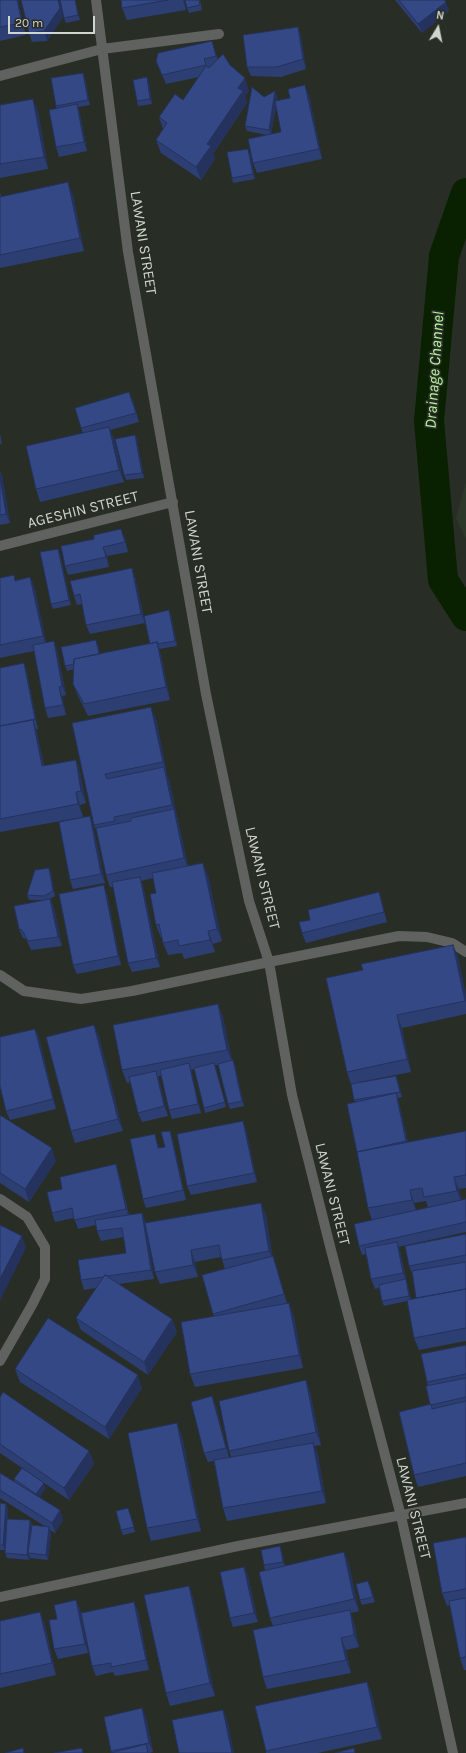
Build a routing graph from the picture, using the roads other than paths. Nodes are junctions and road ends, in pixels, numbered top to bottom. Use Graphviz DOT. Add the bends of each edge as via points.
graph roads {
  1 [pos="96,0"];
  2 [pos="219,34"];
  3 [pos="102,49"];
  4 [pos="0,76"];
  5 [pos="173,502"];
  6 [pos="0,546"];
  7 [pos="466,952"];
  8 [pos="269,962"];
  9 [pos="0,975"];
  10 [pos="0,1198"];
  11 [pos="0,1361"];
  12 [pos="466,1503"];
  13 [pos="401,1516"];
  14 [pos="0,1597"];
  15 [pos="453,1753"];
  1 -- 3 [label="street, LAWANI STREET"];
  2 -- 3 [label="street"];
  3 -- 4 [label="street"];
  3 -- 5 [label="street, LAWANI STREET" via="128,252"];
  5 -- 6 [label="street, AGESHIN STREET"];
  5 -- 8 [label="street, LAWANI STREET" via="206,694 229,806 249,901"];
  7 -- 8 [label="street" via="452,944 427,937 399,936"];
  8 -- 9 [label="street" via="81,999 24,991"];
  8 -- 13 [label="street, LAWANI STREET" via="292,1095"];
  10 -- 11 [label="street" via="27,1217 45,1247 45,1279"];
  12 -- 13 [label="street"];
  13 -- 14 [label="street" via="238,1546"];
  13 -- 15 [label="street, LAWANI STREET"];
}
